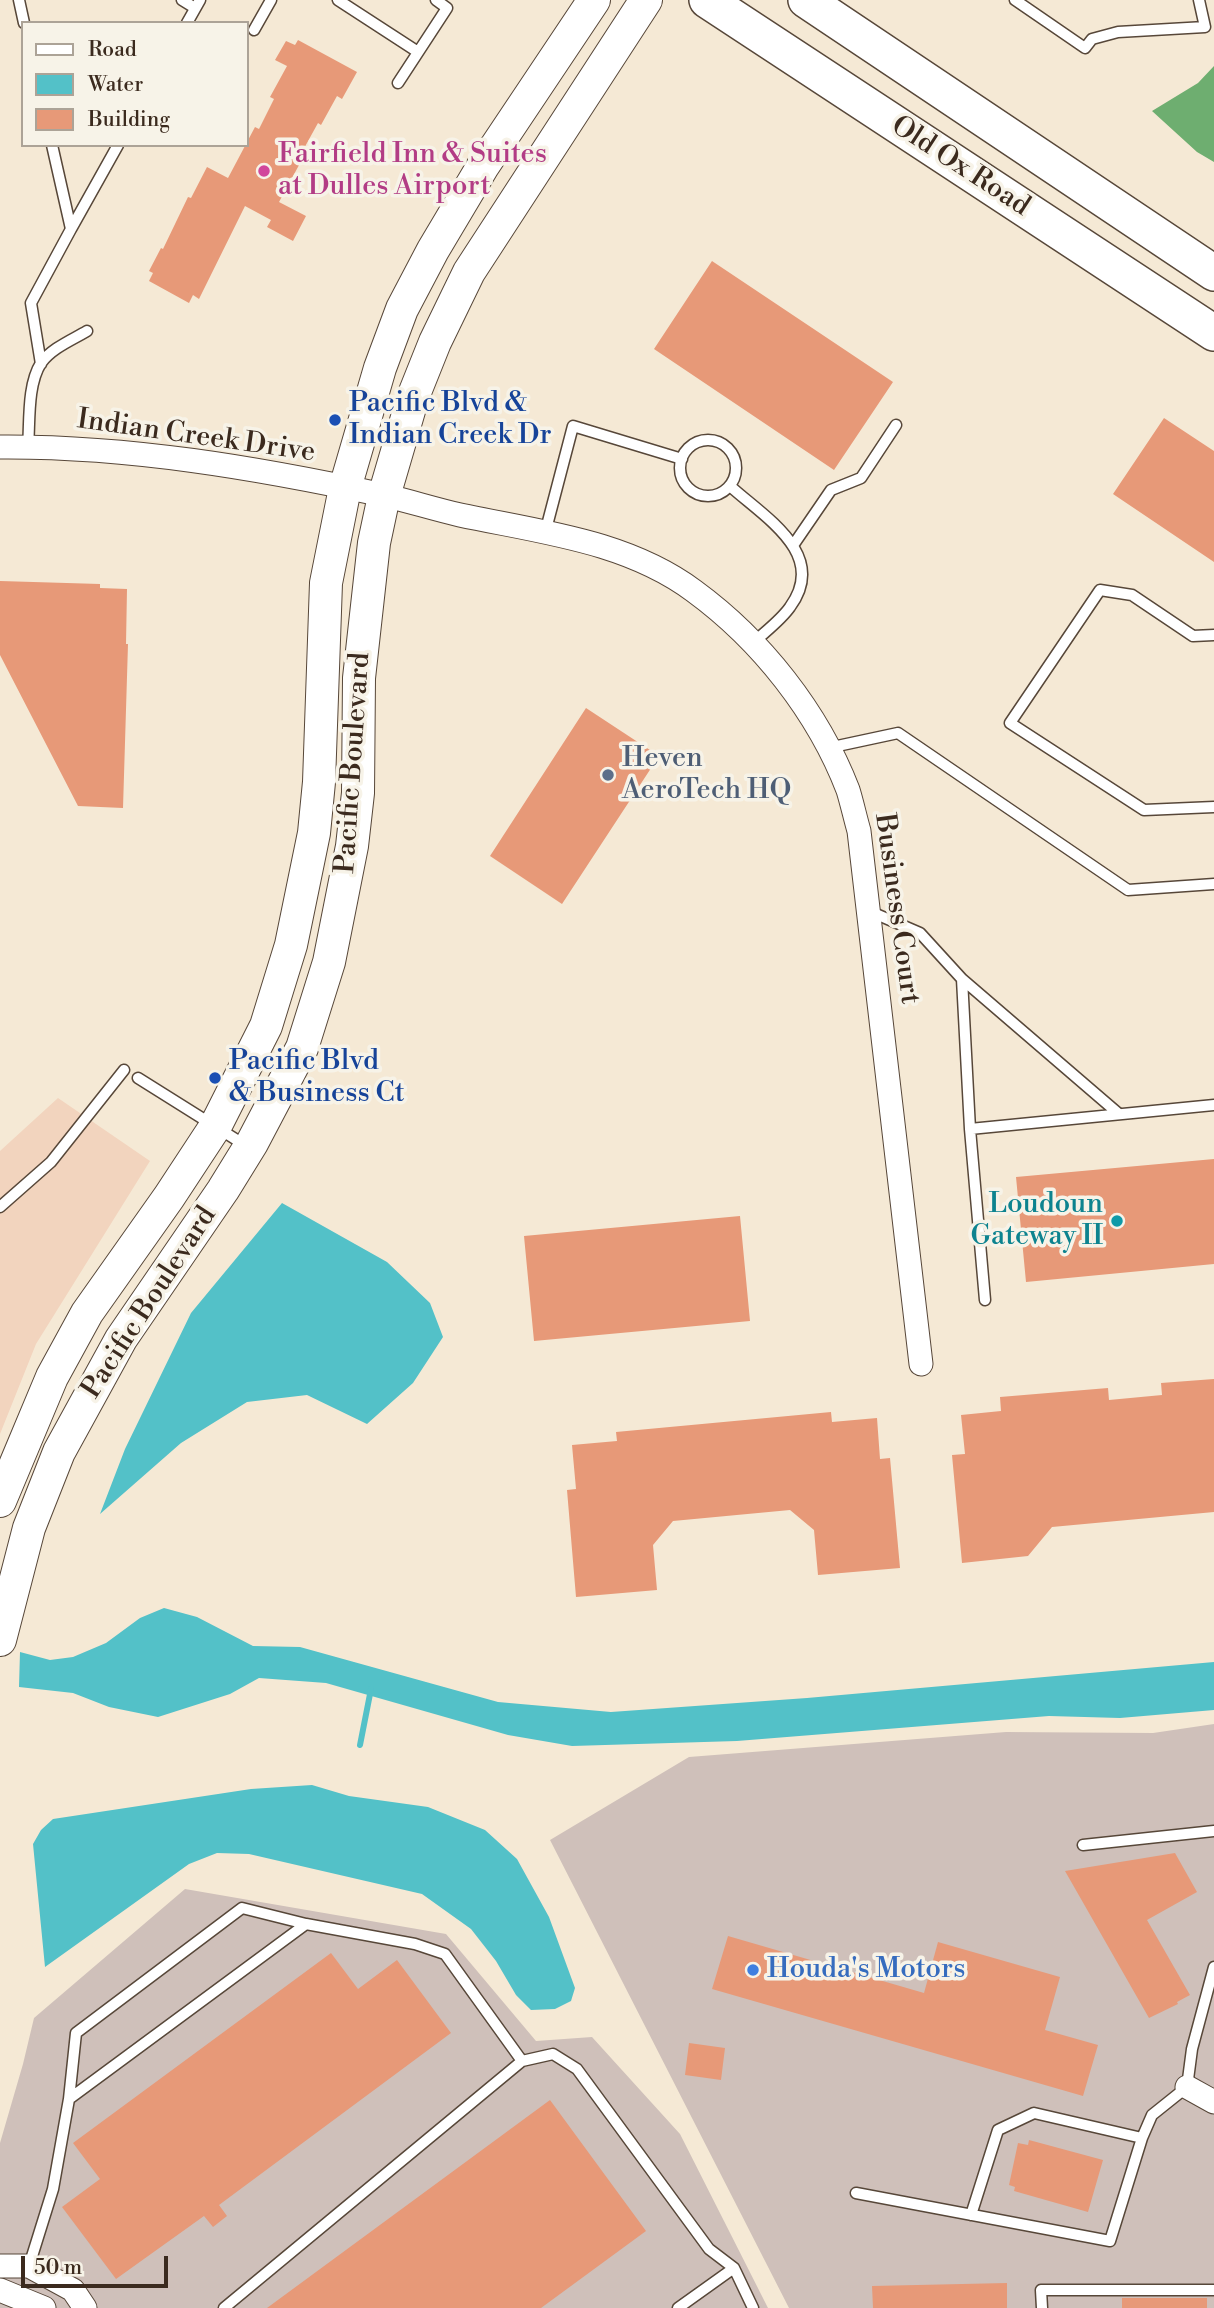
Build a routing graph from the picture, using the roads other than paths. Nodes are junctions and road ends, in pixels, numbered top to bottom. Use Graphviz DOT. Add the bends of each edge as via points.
graph roads {
  1 [pos="19,0"];
  2 [pos="182,0"];
  3 [pos="271,0"];
  4 [pos="338,0"];
  5 [pos="436,0"];
  6 [pos="594,0"];
  7 [pos="646,0"];
  8 [pos="707,0"];
  9 [pos="806,0"];
  10 [pos="1015,0"];
  11 [pos="1199,0"];
  12 [pos="198,4"];
  13 [pos="24,21"];
  14 [pos="188,21"];
  15 [pos="254,30"];
  16 [pos="418,52"];
  17 [pos="398,83"];
  18 [pos="52,147"];
  19 [pos="117,147"];
  20 [pos="72,229"];
  21 [pos="1214,274"];
  22 [pos="87,331"];
  23 [pos="1214,333"];
  24 [pos="40,364"];
  25 [pos="896,425"];
  26 [pos="0,447"];
  27 [pos="29,447"];
  28 [pos="682,459"];
  29 [pos="730,486"];
  30 [pos="345,488"];
  31 [pos="384,496"];
  32 [pos="545,533"];
  33 [pos="794,544"];
  34 [pos="1214,635"];
  35 [pos="754,642"];
  36 [pos="828,748"];
  37 [pos="1214,807"];
  38 [pos="1214,884"];
  39 [pos="869,911"];
  40 [pos="962,979"];
  41 [pos="124,1070"];
  42 [pos="138,1078"];
  43 [pos="1214,1105"];
  44 [pos="1119,1114"];
  45 [pos="215,1127"];
  46 [pos="970,1129"];
  47 [pos="249,1148"];
  48 [pos="0,1207"];
  49 [pos="985,1300"];
  50 [pos="922,1364"];
  51 [pos="0,1501"];
  52 [pos="1,1634"];
  53 [pos="1214,1831"];
  54 [pos="1083,1845"];
  55 [pos="306,1924"];
  56 [pos="1214,1967"];
  57 [pos="522,2061"];
  58 [pos="1204,2092"];
  59 [pos="69,2099"];
  60 [pos="1142,2138"];
  61 [pos="856,2193"];
  62 [pos="971,2215"];
  63 [pos="0,2266"];
  64 [pos="29,2266"];
  65 [pos="734,2268"];
  66 [pos="0,2290"];
  67 [pos="1214,2290"];
  68 [pos="44,2308"];
  69 [pos="85,2308"];
  70 [pos="224,2308"];
  71 [pos="678,2308"];
  72 [pos="754,2308"];
  73 [pos="1042,2308"];
  1 -- 13 [label="lane"];
  2 -- 12 [label="lane"];
  3 -- 15 [label="lane"];
  4 -- 16 [label="lane"];
  5 -- 16 [label="lane" via="447,8"];
  6 -- 30 [label="main road, Pacific Boulevard" via="483,166 402,309"];
  7 -- 31 [label="main road, Pacific Boulevard" via="469,272 413,397"];
  8 -- 23 [label="main road, Old Ox Road"];
  9 -- 21 [label="main road, Old Ox Road"];
  10 -- 11 [label="lane" via="1085,48 1092,39 1118,32 1205,27"];
  12 -- 14 [label="lane"];
  16 -- 17 [label="lane"];
  18 -- 20 [label="lane"];
  19 -- 20 [label="lane"];
  20 -- 24 [label="lane" via="31,303"];
  22 -- 24 [label="lane"];
  24 -- 27 [label="lane" via="33,386"];
  25 -- 33 [label="lane" via="861,478 831,490"];
  26 -- 27 [label="street, Indian Creek Drive"];
  27 -- 30 [label="street, Indian Creek Drive" via="199,463"];
  28 -- 29 [label="lane" via="681,477 699,495 719,494"];
  28 -- 29 [label="lane" via="690,446 701,441 723,444 736,467"];
  28 -- 32 [label="lane" via="573,426"];
  29 -- 33 [label="lane"];
  30 -- 31 [label="street, Indian Creek Drive"];
  30 -- 45 [label="main road, Pacific Boulevard" via="326,583 320,782 304,888 266,1026"];
  31 -- 32 [label="street, Business Court"];
  31 -- 47 [label="main road, Pacific Boulevard" via="374,543 359,678 358,793 342,903 302,1048"];
  32 -- 35 [label="street, Business Court" via="645,561 693,590"];
  33 -- 35 [label="lane" via="802,561 798,595 789,610"];
  34 -- 37 [label="lane" via="1193,636 1132,595 1100,590 1010,723 1144,810"];
  35 -- 36 [label="street, Business Court" via="800,701"];
  36 -- 38 [label="lane" via="898,733 1128,890"];
  36 -- 39 [label="street, Business Court" via="848,790 859,831"];
  39 -- 40 [label="lane" via="920,933"];
  39 -- 50 [label="street, Business Court"];
  40 -- 44 [label="lane"];
  40 -- 46 [label="lane"];
  41 -- 48 [label="lane" via="51,1162"];
  42 -- 45 [label="lane"];
  43 -- 44 [label="lane"];
  44 -- 46 [label="lane"];
  45 -- 47 [label="lane"];
  45 -- 51 [label="main road, Pacific Boulevard" via="87,1314 51,1377"];
  46 -- 49 [label="lane"];
  47 -- 52 [label="main road, Pacific Boulevard" via="121,1339 59,1452 29,1528"];
  53 -- 54 [label="lane"];
  55 -- 57 [label="lane" via="445,1954"];
  55 -- 59 [label="lane"];
  55 -- 59 [label="lane" via="242,1908 76,2034"];
  56 -- 58 [label="lane" via="1192,2049"];
  57 -- 65 [label="lane" via="553,2054 577,2069 709,2249"];
  57 -- 70 [label="lane"];
  58 -- 60 [label="lane" via="1152,2115"];
  59 -- 64 [label="lane" via="53,2189"];
  60 -- 62 [label="lane" via="1034,2113 998,2130"];
  60 -- 62 [label="lane" via="1110,2241"];
  61 -- 62 [label="lane"];
  63 -- 64 [label="street"];
  64 -- 69 [label="street" via="73,2290"];
  65 -- 71 [label="lane"];
  65 -- 72 [label="lane"];
  66 -- 68 [label="street"];
  67 -- 73 [label="lane" via="1041,2290"];
}
